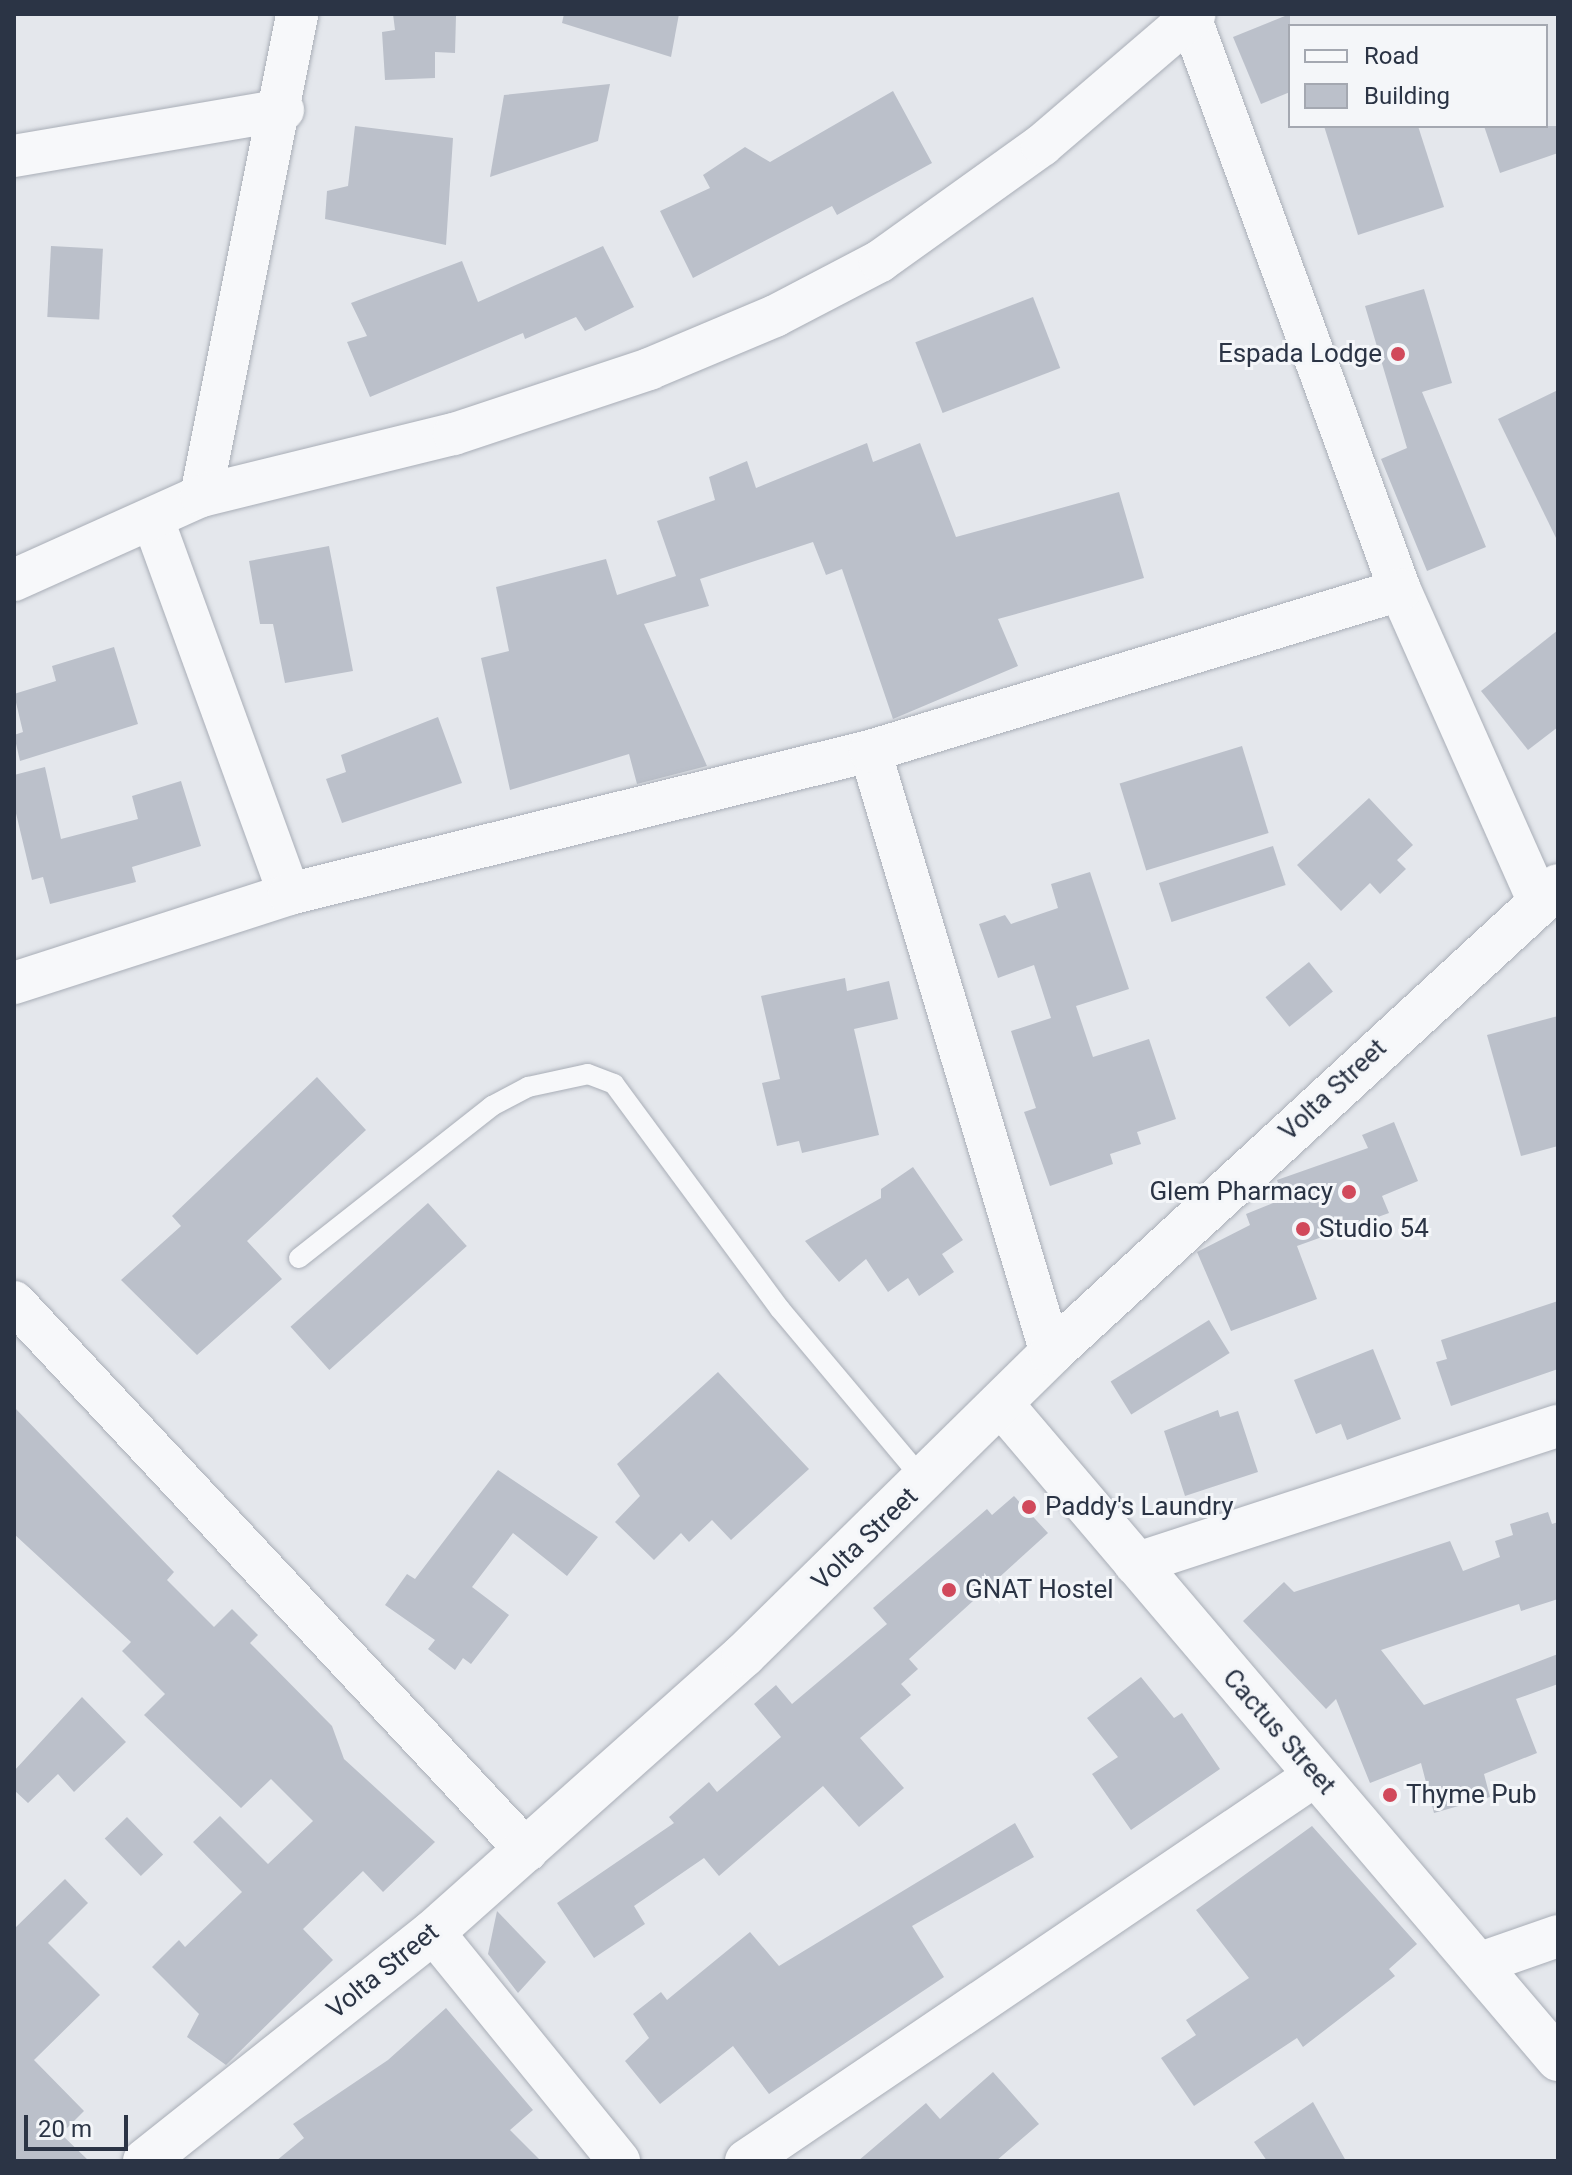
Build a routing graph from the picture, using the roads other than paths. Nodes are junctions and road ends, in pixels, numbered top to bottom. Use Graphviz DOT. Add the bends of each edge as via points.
graph roads {
  1 [pos="297,14"];
  2 [pos="1192,15"];
  3 [pos="283,110"];
  4 [pos="14,156"];
  5 [pos="201,496"];
  6 [pos="153,520"];
  7 [pos="14,580"];
  8 [pos="1400,590"];
  9 [pos="870,751"];
  10 [pos="289,894"];
  11 [pos="1548,894"];
  12 [pos="14,983"];
  13 [pos="299,1258"];
  14 [pos="14,1302"];
  15 [pos="1051,1353"];
  16 [pos="1001,1404"];
  17 [pos="1558,1426"];
  18 [pos="925,1482"];
  19 [pos="1135,1564"];
  20 [pos="1316,1775"];
  21 [pos="527,1851"];
  22 [pos="433,1932"];
  23 [pos="1558,1936"];
  24 [pos="1478,1964"];
  25 [pos="1558,2059"];
  26 [pos="145,2161"];
  27 [pos="619,2161"];
  28 [pos="746,2161"];
  1 -- 3 [label="street"];
  2 -- 5 [label="street" via="1042,145 880,261 775,316 649,369 454,434"];
  2 -- 8 [label="street"];
  3 -- 4 [label="street"];
  3 -- 5 [label="street"];
  5 -- 6 [label="street"];
  6 -- 7 [label="street"];
  6 -- 10 [label="street"];
  8 -- 9 [label="street"];
  8 -- 11 [label="street"];
  9 -- 10 [label="street"];
  9 -- 15 [label="street"];
  10 -- 12 [label="street"];
  11 -- 15 [label="street, Volta Street"];
  13 -- 18 [label="lane" via="492,1106 528,1087 588,1074 614,1084 780,1309"];
  14 -- 21 [label="street"];
  15 -- 16 [label="street, Volta Street"];
  16 -- 18 [label="street, Volta Street"];
  16 -- 19 [label="street, Cactus Street"];
  17 -- 19 [label="street"];
  18 -- 21 [label="street, Volta Street"];
  19 -- 20 [label="street, Cactus Street"];
  20 -- 24 [label="street, Cactus Street"];
  20 -- 28 [label="street"];
  21 -- 22 [label="street, Volta Street"];
  22 -- 26 [label="street, Volta Street"];
  22 -- 27 [label="street"];
  23 -- 24 [label="street"];
  24 -- 25 [label="street, Cactus Street"];
}
